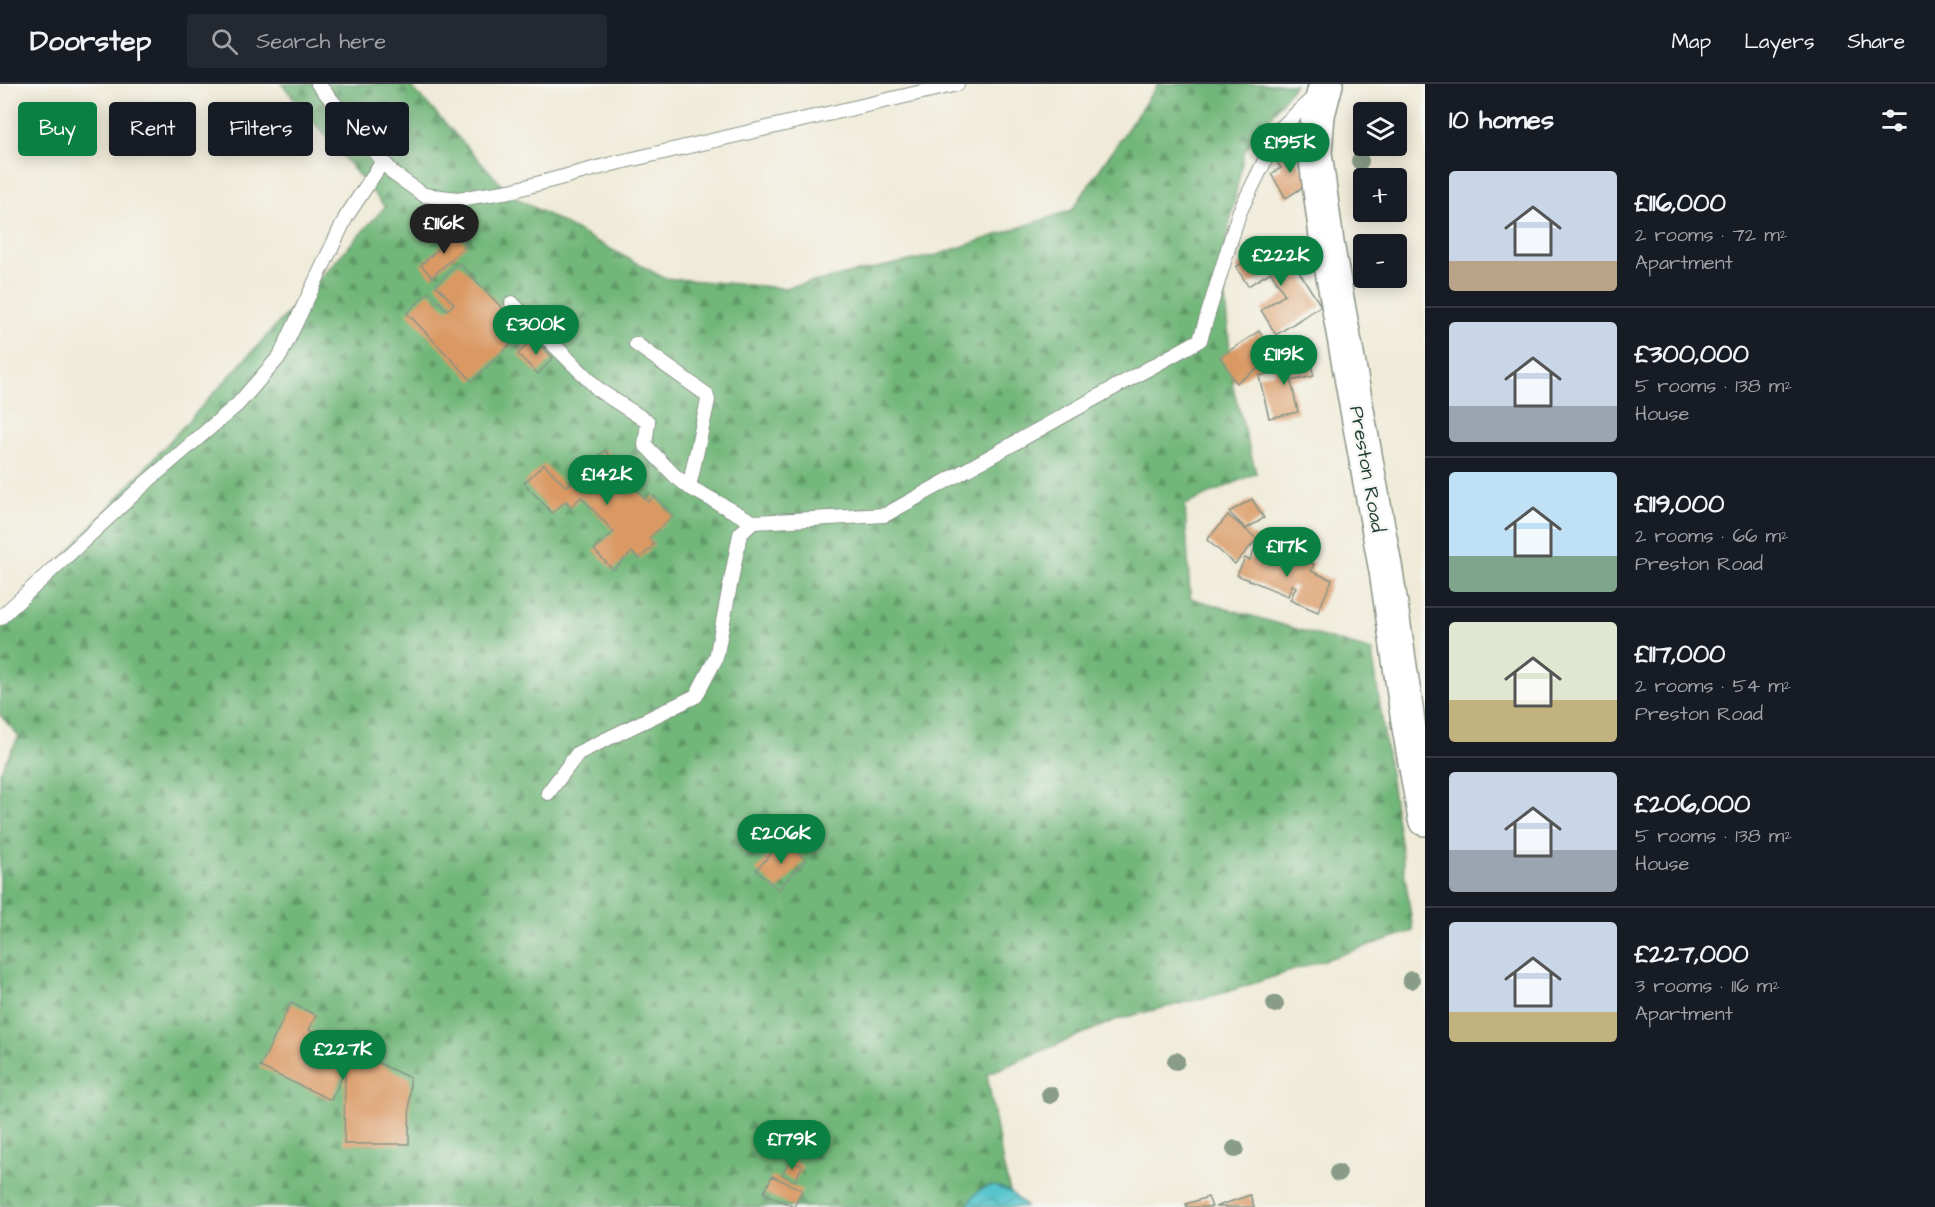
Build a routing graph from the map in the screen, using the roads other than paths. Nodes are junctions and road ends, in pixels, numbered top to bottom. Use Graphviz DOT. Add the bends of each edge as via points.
graph roads {
  1 [pos="318,84"];
  2 [pos="957,84"];
  3 [pos="1324,85"];
  4 [pos="382,161"];
  5 [pos="512,303"];
  6 [pos="636,344"];
  7 [pos="689,487"];
  8 [pos="753,522"];
  9 [pos="0,618"];
  10 [pos="548,794"];
  11 [pos="1425,819"];
  1 -- 4 [label="lane"];
  2 -- 4 [label="lane" via="510,191 458,199 424,195"];
  3 -- 8 [label="lane" via="1281,128 1239,213 1200,340 885,515"];
  3 -- 11 [label="street, Preston Road" via="1315,153 1327,243 1386,571"];
  4 -- 9 [label="lane" via="346,217 280,356 238,404"];
  5 -- 7 [label="lane" via="600,391 648,422 645,444"];
  6 -- 7 [label="lane" via="706,394 708,400"];
  7 -- 8 [label="lane"];
  8 -- 10 [label="lane" via="740,534 716,657 696,696 578,753"];
}
